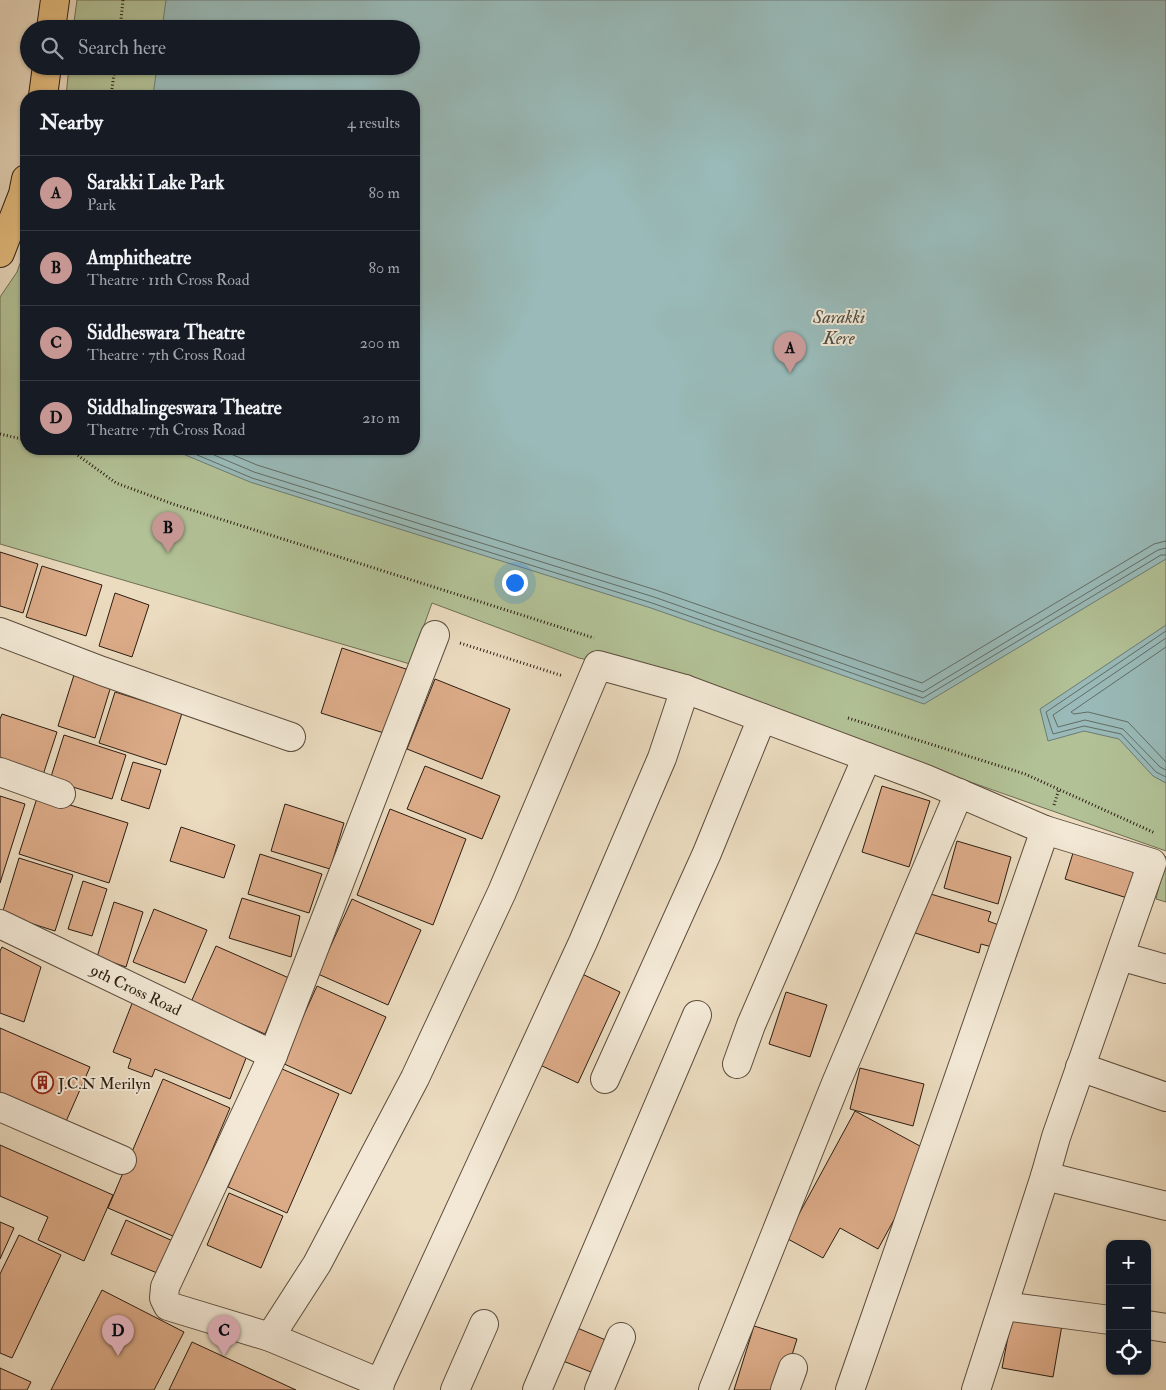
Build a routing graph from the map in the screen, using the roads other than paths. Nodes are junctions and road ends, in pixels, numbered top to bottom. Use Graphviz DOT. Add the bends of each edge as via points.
graph roads {
  1 [pos="55,0"];
  2 [pos="52,20"];
  3 [pos="46,75"];
  4 [pos="44,90"];
  5 [pos="20,199"];
  6 [pos="0,253"];
  7 [pos="0,632"];
  8 [pos="435,635"];
  9 [pos="685,689"];
  10 [pos="762,718"];
  11 [pos="291,737"];
  12 [pos="867,757"];
  13 [pos="0,772"];
  14 [pos="959,793"];
  15 [pos="61,794"];
  16 [pos="1045,830"];
  17 [pos="0,924"];
  18 [pos="1120,956"];
  19 [pos="1166,969"];
  20 [pos="697,1016"];
  21 [pos="273,1055"];
  22 [pos="737,1064"];
  23 [pos="1080,1067"];
  24 [pos="605,1079"];
  25 [pos="1166,1097"];
  26 [pos="0,1107"];
  27 [pos="122,1160"];
  28 [pos="1045,1176"];
  29 [pos="1166,1206"];
  30 [pos="1004,1306"];
  31 [pos="1106,1319"];
  32 [pos="484,1324"];
  33 [pos="1151,1326"];
  34 [pos="1166,1328"];
  35 [pos="621,1337"];
  36 [pos="270,1338"];
  37 [pos="380,1387"];
  38 [pos="455,1390"];
  39 [pos="537,1390"];
  40 [pos="599,1390"];
  41 [pos="713,1390"];
  42 [pos="850,1390"];
  43 [pos="976,1390"];
  1 -- 2 [label="main road"];
  3 -- 4 [label="main road"];
  5 -- 6 [label="main road"];
  7 -- 11 [label="street"];
  8 -- 21 [label="street"];
  9 -- 10 [label="street"];
  9 -- 36 [label="street" via="598,665 502,892 415,1078 317,1264"];
  9 -- 37 [label="street" via="662,758 583,942"];
  10 -- 12 [label="street"];
  10 -- 24 [label="street" via="707,854"];
  12 -- 14 [label="street"];
  12 -- 22 [label="street"];
  13 -- 15 [label="street"];
  14 -- 16 [label="street"];
  14 -- 41 [label="street" via="836,1083"];
  16 -- 18 [label="street" via="1152,863"];
  16 -- 42 [label="street"];
  17 -- 21 [label="street, 9th Cross Road"];
  18 -- 19 [label="street"];
  18 -- 23 [label="street"];
  20 -- 39 [label="street"];
  21 -- 36 [label="street" via="165,1287 164,1298 168,1306"];
  23 -- 25 [label="street"];
  23 -- 28 [label="street"];
  26 -- 27 [label="street"];
  28 -- 29 [label="street"];
  28 -- 30 [label="street"];
  30 -- 31 [label="street"];
  30 -- 43 [label="street"];
  32 -- 38 [label="street"];
  33 -- 34 [label="street"];
  35 -- 40 [label="street"];
  36 -- 37 [label="street"];
}
